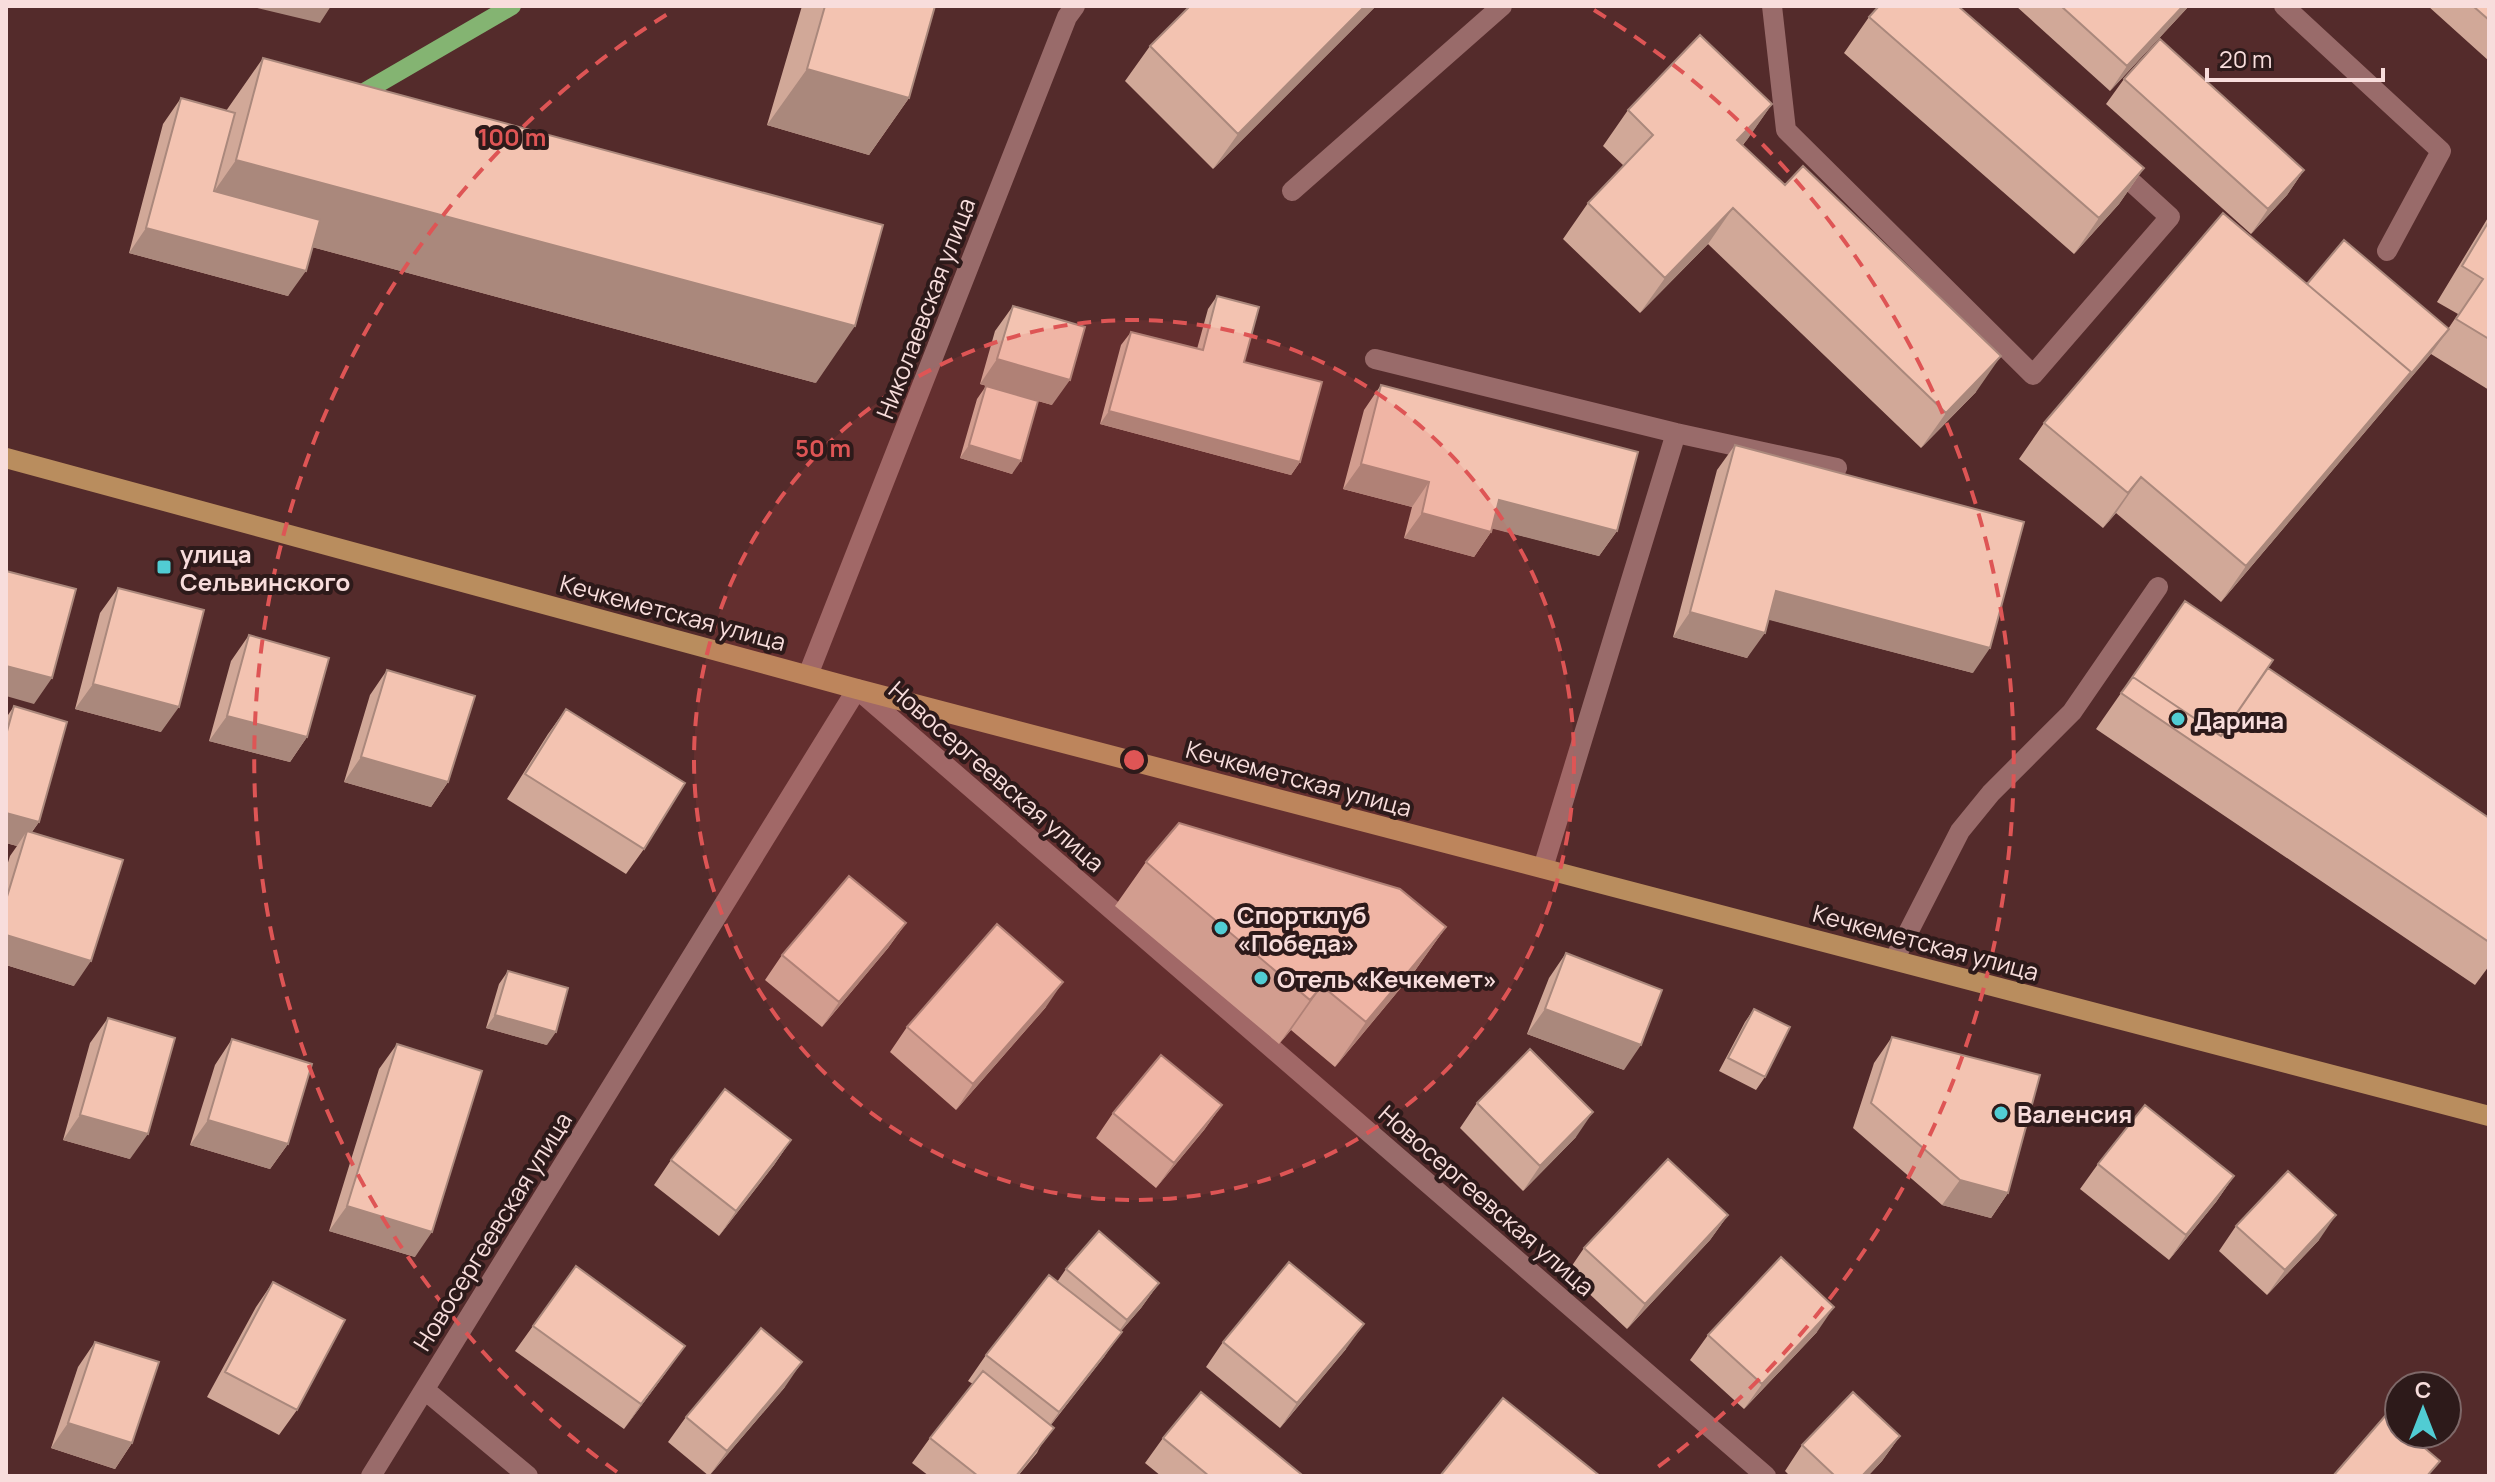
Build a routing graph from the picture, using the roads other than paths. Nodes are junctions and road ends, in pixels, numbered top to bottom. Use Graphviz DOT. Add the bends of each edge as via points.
graph roads {
  1 [pos="1075,6"];
  2 [pos="1502,6"];
  3 [pos="1772,6"];
  4 [pos="2284,6"];
  5 [pos="2101,154"];
  6 [pos="1292,191"];
  7 [pos="2387,251"];
  8 [pos="1375,359"];
  9 [pos="1676,433"];
  10 [pos="6,458"];
  11 [pos="1837,468"];
  12 [pos="2158,587"];
  13 [pos="808,675"];
  14 [pos="857,689"];
  15 [pos="1543,868"];
  16 [pos="1894,960"];
  17 [pos="2489,1116"];
  18 [pos="425,1390"];
  19 [pos="371,1476"];
  20 [pos="528,1476"];
  21 [pos="1766,1476"];
  1 -- 13 [label="street, Николаевская улица"];
  2 -- 6 [label="street"];
  3 -- 5 [label="street" via="1786,130 2033,375 2170,217"];
  4 -- 7 [label="street" via="2441,151"];
  8 -- 9 [label="street"];
  9 -- 11 [label="street"];
  9 -- 15 [label="street"];
  10 -- 13 [label="main road, Кечкеметская улица"];
  12 -- 16 [label="street" via="2072,712 1960,831"];
  13 -- 14 [label="main road, Кечкеметская улица"];
  14 -- 15 [label="main road, Кечкеметская улица"];
  14 -- 18 [label="street, Новосергеевская улица"];
  14 -- 21 [label="street, Новосергеевская улица"];
  15 -- 16 [label="main road, Кечкеметская улица"];
  16 -- 17 [label="main road, Кечкеметская улица"];
  18 -- 19 [label="street, Новосергеевская улица"];
  18 -- 20 [label="street"];
}
